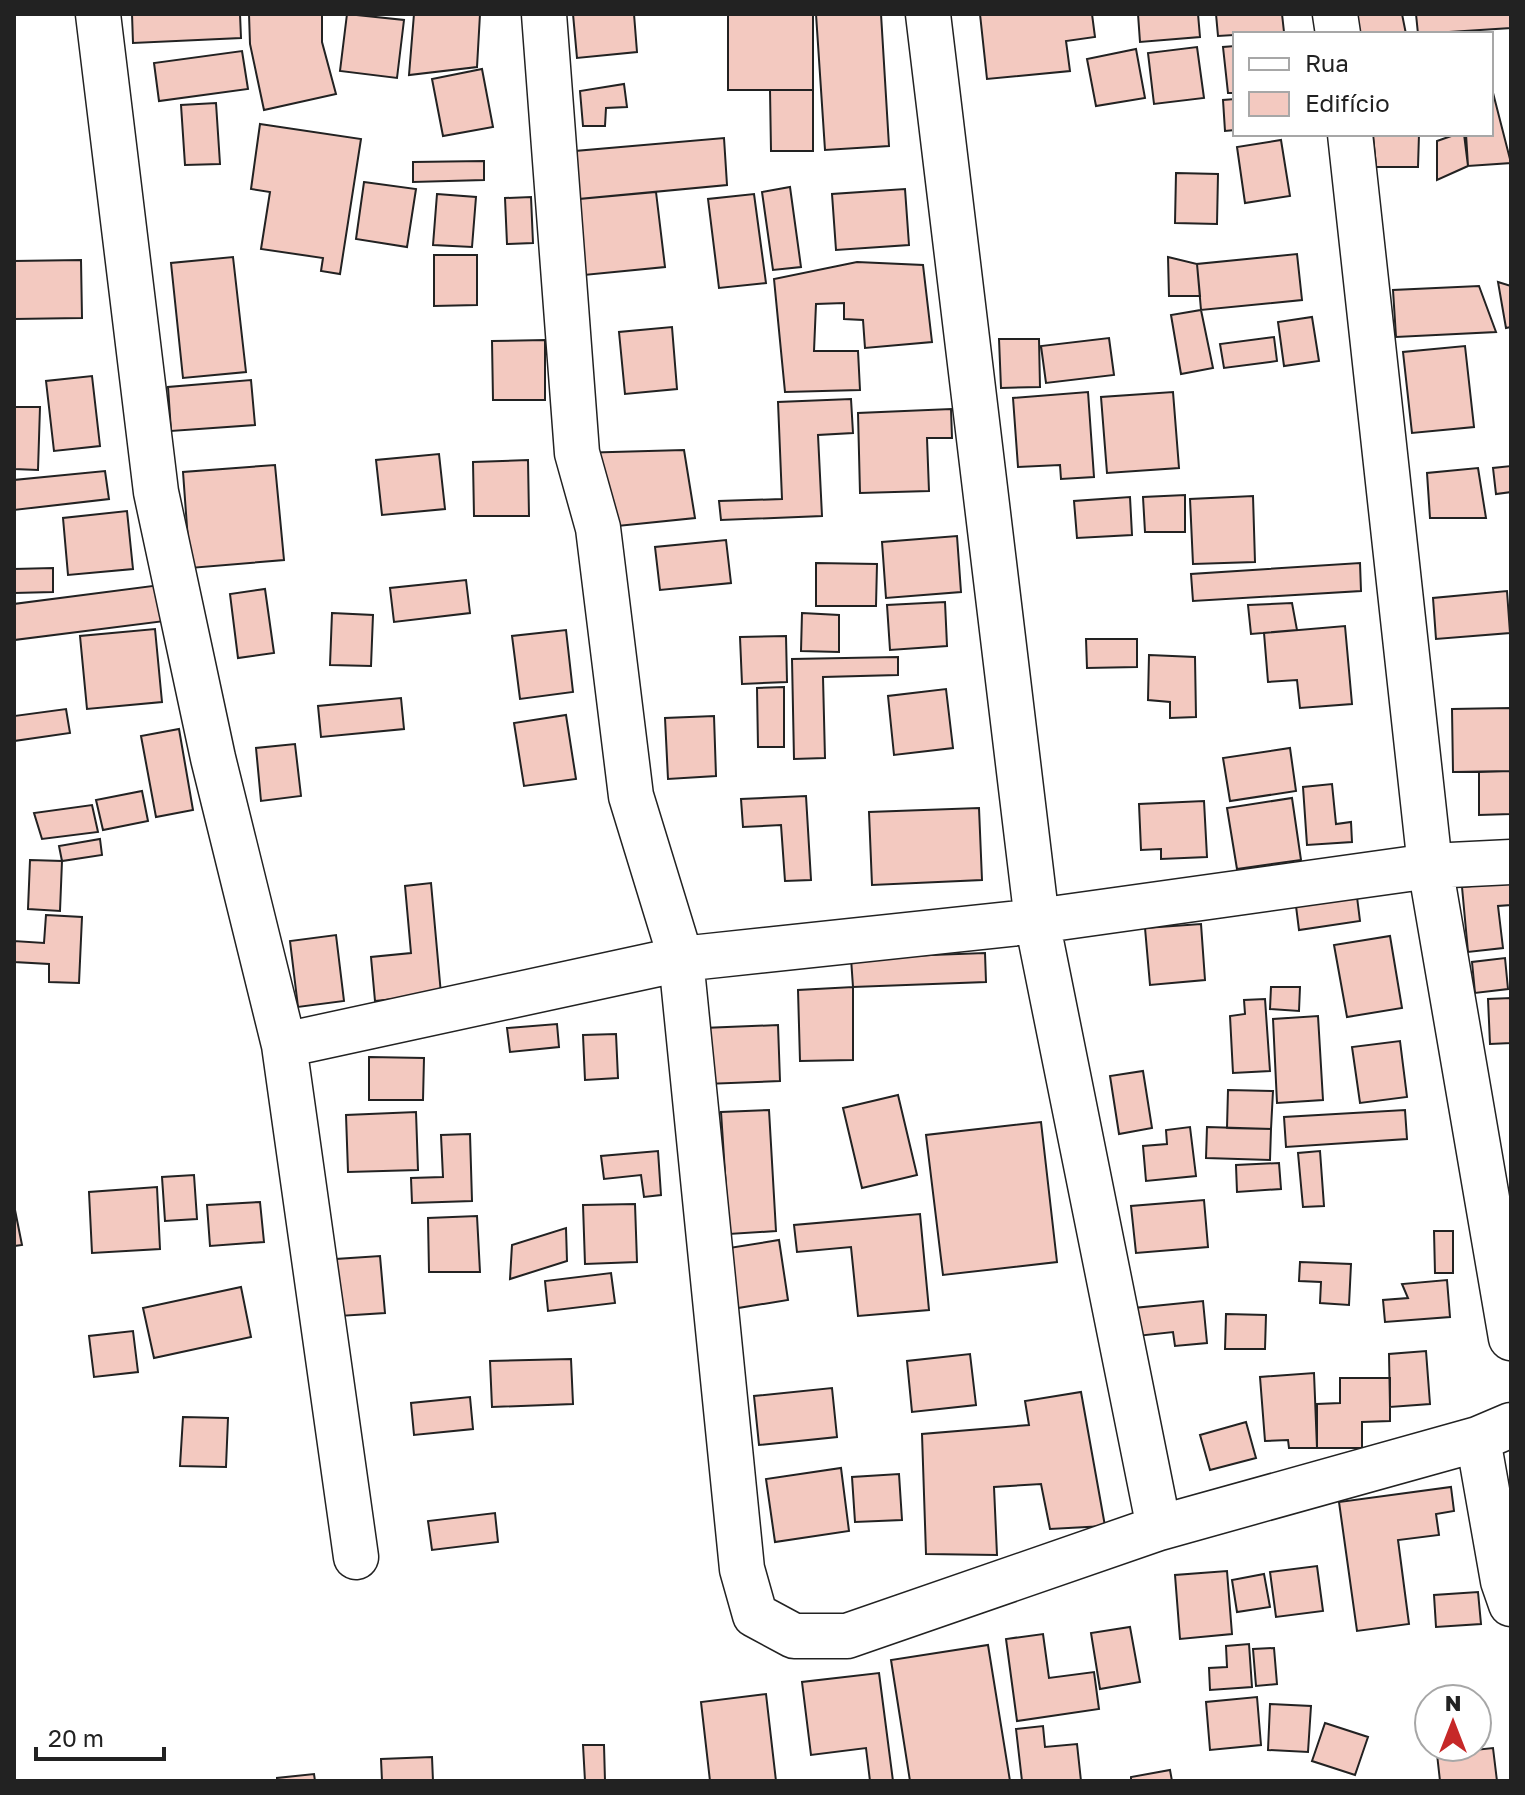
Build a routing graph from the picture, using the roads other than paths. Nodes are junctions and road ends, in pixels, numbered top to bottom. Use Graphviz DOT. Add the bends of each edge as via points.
graph roads {
  1 [pos="98,14"];
  2 [pos="544,14"];
  3 [pos="928,14"];
  4 [pos="1350,136"];
  5 [pos="1511,862"];
  6 [pos="1430,866"];
  7 [pos="1037,921"];
  8 [pos="681,959"];
  9 [pos="284,1045"];
  10 [pos="1511,1338"];
  11 [pos="1494,1432"];
  12 [pos="1159,1528"];
  13 [pos="356,1557"];
  14 [pos="1511,1604"];
  1 -- 9 [label="street" via="156,492 213,758"];
  2 -- 8 [label="street" via="577,453 598,528 631,796"];
  3 -- 7 [label="street"];
  4 -- 6 [label="street"];
  5 -- 6 [label="street"];
  6 -- 7 [label="street"];
  6 -- 10 [label="street"];
  7 -- 8 [label="street"];
  7 -- 12 [label="street"];
  8 -- 9 [label="street"];
  8 -- 12 [label="street" via="742,1569 755,1615 794,1636 847,1636"];
  9 -- 13 [label="street"];
  11 -- 12 [label="street"];
  11 -- 14 [label="street" via="1503,1581"];
}
